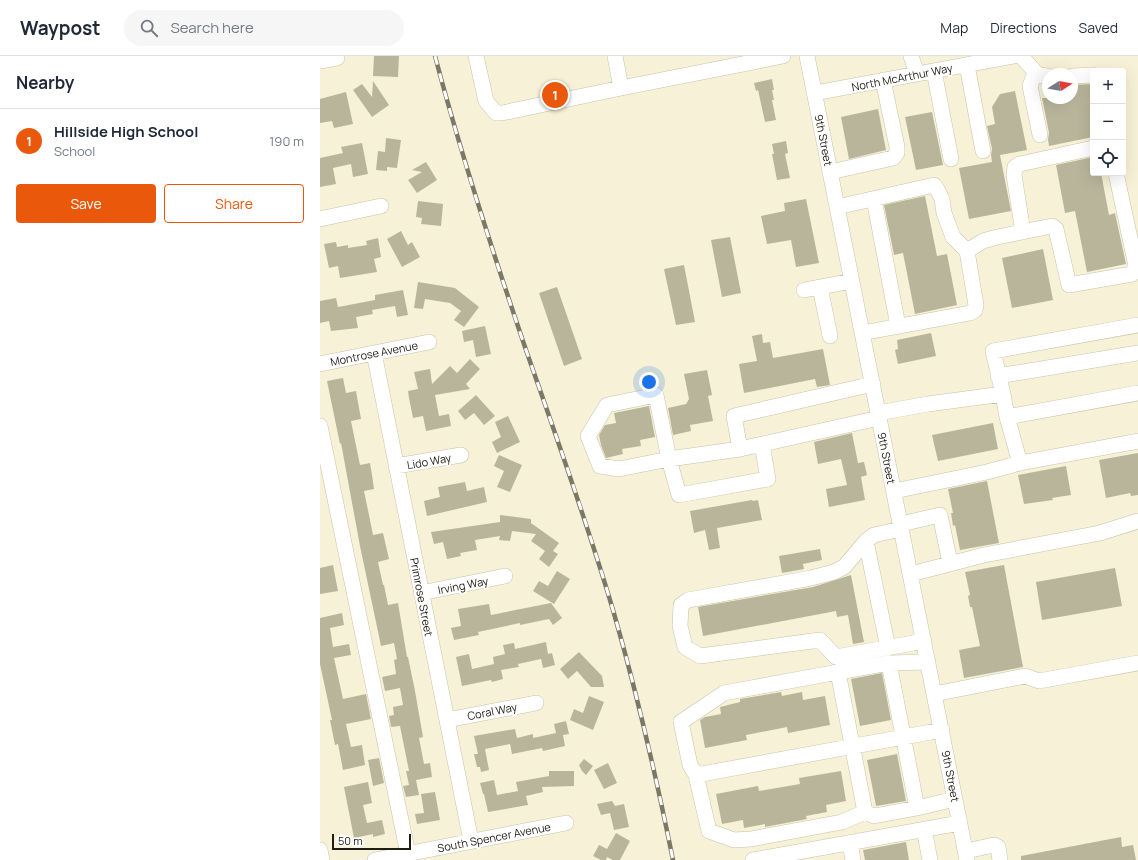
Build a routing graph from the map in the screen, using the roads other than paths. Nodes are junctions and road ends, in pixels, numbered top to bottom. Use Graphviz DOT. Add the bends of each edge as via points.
graph roads {
  1 [pos="476,56"];
  2 [pos="614,56"];
  3 [pos="783,56"];
  4 [pos="807,56"];
  5 [pos="911,56"];
  6 [pos="1013,56"];
  7 [pos="337,58"];
  8 [pos="320,61"];
  9 [pos="943,65"];
  10 [pos="967,65"];
  11 [pos="917,74"];
  12 [pos="1042,74"];
  13 [pos="1042,75"];
  14 [pos="1090,75"];
  15 [pos="1078,76"];
  16 [pos="883,80"];
  17 [pos="621,88"];
  18 [pos="815,93"];
  19 [pos="1040,135"];
  20 [pos="1090,149"];
  21 [pos="983,151"];
  22 [pos="951,159"];
  23 [pos="830,172"];
  24 [pos="1117,176"];
  25 [pos="874,199"];
  26 [pos="381,206"];
  27 [pos="837,207"];
  28 [pos="320,219"];
  29 [pos="1023,232"];
  30 [pos="967,251"];
  31 [pos="852,281"];
  32 [pos="820,287"];
  33 [pos="804,290"];
  34 [pos="1138,325"];
  35 [pos="898,326"];
  36 [pos="862,333"];
  37 [pos="830,336"];
  38 [pos="429,342"];
  39 [pos="374,353"];
  40 [pos="1138,353"];
  41 [pos="320,364"];
  42 [pos="998,376"];
  43 [pos="873,384"];
  44 [pos="1138,393"];
  45 [pos="1003,394"];
  46 [pos="879,415"];
  47 [pos="1007,417"];
  48 [pos="320,426"];
  49 [pos="1138,441"];
  50 [pos="762,444"];
  51 [pos="740,448"];
  52 [pos="461,455"];
  53 [pos="669,459"];
  54 [pos="1020,463"];
  55 [pos="396,466"];
  56 [pos="894,491"];
  57 [pos="1138,521"];
  58 [pos="901,526"];
  59 [pos="866,541"];
  60 [pos="950,563"];
  61 [pos="911,574"];
  62 [pos="505,576"];
  63 [pos="422,593"];
  64 [pos="924,641"];
  65 [pos="888,648"];
  66 [pos="928,662"];
  67 [pos="889,663"];
  68 [pos="1138,663"];
  69 [pos="838,672"];
  70 [pos="934,694"];
  71 [pos="536,703"];
  72 [pos="447,720"];
  73 [pos="942,730"];
  74 [pos="903,737"];
  75 [pos="852,746"];
  76 [pos="696,775"];
  77 [pos="955,799"];
  78 [pos="917,808"];
  79 [pos="865,812"];
  80 [pos="566,823"];
  81 [pos="960,823"];
  82 [pos="924,829"];
  83 [pos="471,841"];
  84 [pos="850,843"];
  85 [pos="320,850"];
  86 [pos="408,854"];
  87 [pos="967,855"];
  88 [pos="322,860"];
  89 [pos="375,860"];
  90 [pos="753,860"];
  91 [pos="853,860"];
  92 [pos="930,860"];
  93 [pos="1000,860"];
  1 -- 17 [label="street" via="486,101 496,113"];
  2 -- 17 [label="street"];
  3 -- 17 [label="street"];
  4 -- 18 [label="street, 9th Street"];
  5 -- 11 [label="street"];
  6 -- 10 [label="street, North McArthur Way"];
  6 -- 12 [label="street"];
  7 -- 8 [label="street"];
  9 -- 10 [label="street, North McArthur Way"];
  9 -- 11 [label="street, North McArthur Way"];
  9 -- 22 [label="street"];
  10 -- 21 [label="street"];
  11 -- 16 [label="street, North McArthur Way"];
  13 -- 19 [label="street" via="1033,78 1030,86"];
  14 -- 15 [label="street"];
  16 -- 18 [label="street, North McArthur Way"];
  16 -- 23 [label="street" via="897,153 893,158"];
  18 -- 23 [label="street, 9th Street"];
  20 -- 29 [label="street" via="1015,167"];
  23 -- 27 [label="street, 9th Street"];
  24 -- 29 [label="street" via="1136,266 1132,274 1068,285 1056,229 1052,226"];
  25 -- 27 [label="street"];
  25 -- 30 [label="street" via="934,185 953,237"];
  25 -- 35 [label="street"];
  26 -- 28 [label="street"];
  27 -- 31 [label="street, 9th Street"];
  29 -- 30 [label="street" via="984,241"];
  30 -- 35 [label="street" via="975,310"];
  31 -- 32 [label="street"];
  31 -- 36 [label="street, 9th Street"];
  32 -- 33 [label="street"];
  32 -- 37 [label="street"];
  34 -- 42 [label="street" via="992,351"];
  35 -- 36 [label="street"];
  36 -- 43 [label="street, 9th Street"];
  38 -- 39 [label="street, Montrose Avenue"];
  39 -- 41 [label="street, Montrose Avenue"];
  39 -- 55 [label="street, Primrose Street"];
  40 -- 42 [label="street"];
  42 -- 45 [label="street"];
  43 -- 46 [label="street, 9th Street"];
  43 -- 51 [label="street" via="734,416"];
  44 -- 47 [label="street"];
  45 -- 46 [label="street" via="928,404"];
  45 -- 47 [label="street"];
  46 -- 50 [label="street"];
  46 -- 56 [label="street, 9th Street"];
  47 -- 54 [label="street"];
  48 -- 86 [label="street"];
  49 -- 54 [label="street"];
  50 -- 51 [label="street"];
  50 -- 53 [label="street" via="768,480 679,495"];
  51 -- 53 [label="street"];
  52 -- 55 [label="street, Lido Way"];
  53 -- 53 [label="street" via="656,395 608,405 588,436 600,466 619,469"];
  54 -- 56 [label="street"];
  55 -- 63 [label="street, Primrose Street"];
  56 -- 58 [label="street, 9th Street"];
  57 -- 60 [label="street" via="1100,533"];
  58 -- 59 [label="street" via="874,535"];
  58 -- 60 [label="street" via="940,515"];
  58 -- 61 [label="street, 9th Street"];
  59 -- 65 [label="street"];
  59 -- 65 [label="street" via="844,568 834,572 688,600 681,605 680,626 685,647 700,656 820,640 836,657"];
  60 -- 61 [label="street"];
  61 -- 64 [label="street, 9th Street"];
  62 -- 63 [label="street, Irving Way"];
  63 -- 72 [label="street, Primrose Street"];
  64 -- 65 [label="street"];
  64 -- 66 [label="street, 9th Street"];
  66 -- 67 [label="street"];
  66 -- 70 [label="street, 9th Street"];
  67 -- 69 [label="street"];
  67 -- 74 [label="street"];
  68 -- 70 [label="street" via="1039,681 1025,676"];
  69 -- 75 [label="street"];
  69 -- 76 [label="street" via="724,693 682,722 690,765"];
  70 -- 73 [label="street, 9th Street"];
  71 -- 72 [label="street, Coral Way"];
  72 -- 83 [label="street, Primrose Street"];
  73 -- 74 [label="street"];
  73 -- 77 [label="street, 9th Street"];
  74 -- 75 [label="street"];
  74 -- 78 [label="street"];
  75 -- 76 [label="street"];
  75 -- 79 [label="street"];
  76 -- 79 [label="street" via="709,831 734,840 842,822"];
  77 -- 78 [label="street"];
  77 -- 81 [label="street, 9th Street"];
  78 -- 79 [label="street" via="874,816"];
  80 -- 83 [label="street, South Spencer Avenue"];
  81 -- 82 [label="street"];
  81 -- 87 [label="street, 9th Street"];
  82 -- 84 [label="street"];
  82 -- 92 [label="street"];
  83 -- 86 [label="street, South Spencer Avenue"];
  84 -- 90 [label="street"];
  84 -- 91 [label="street"];
  85 -- 88 [label="street"];
  86 -- 89 [label="street, South Spencer Avenue"];
  87 -- 93 [label="street" via="994,845 998,847"];
}
